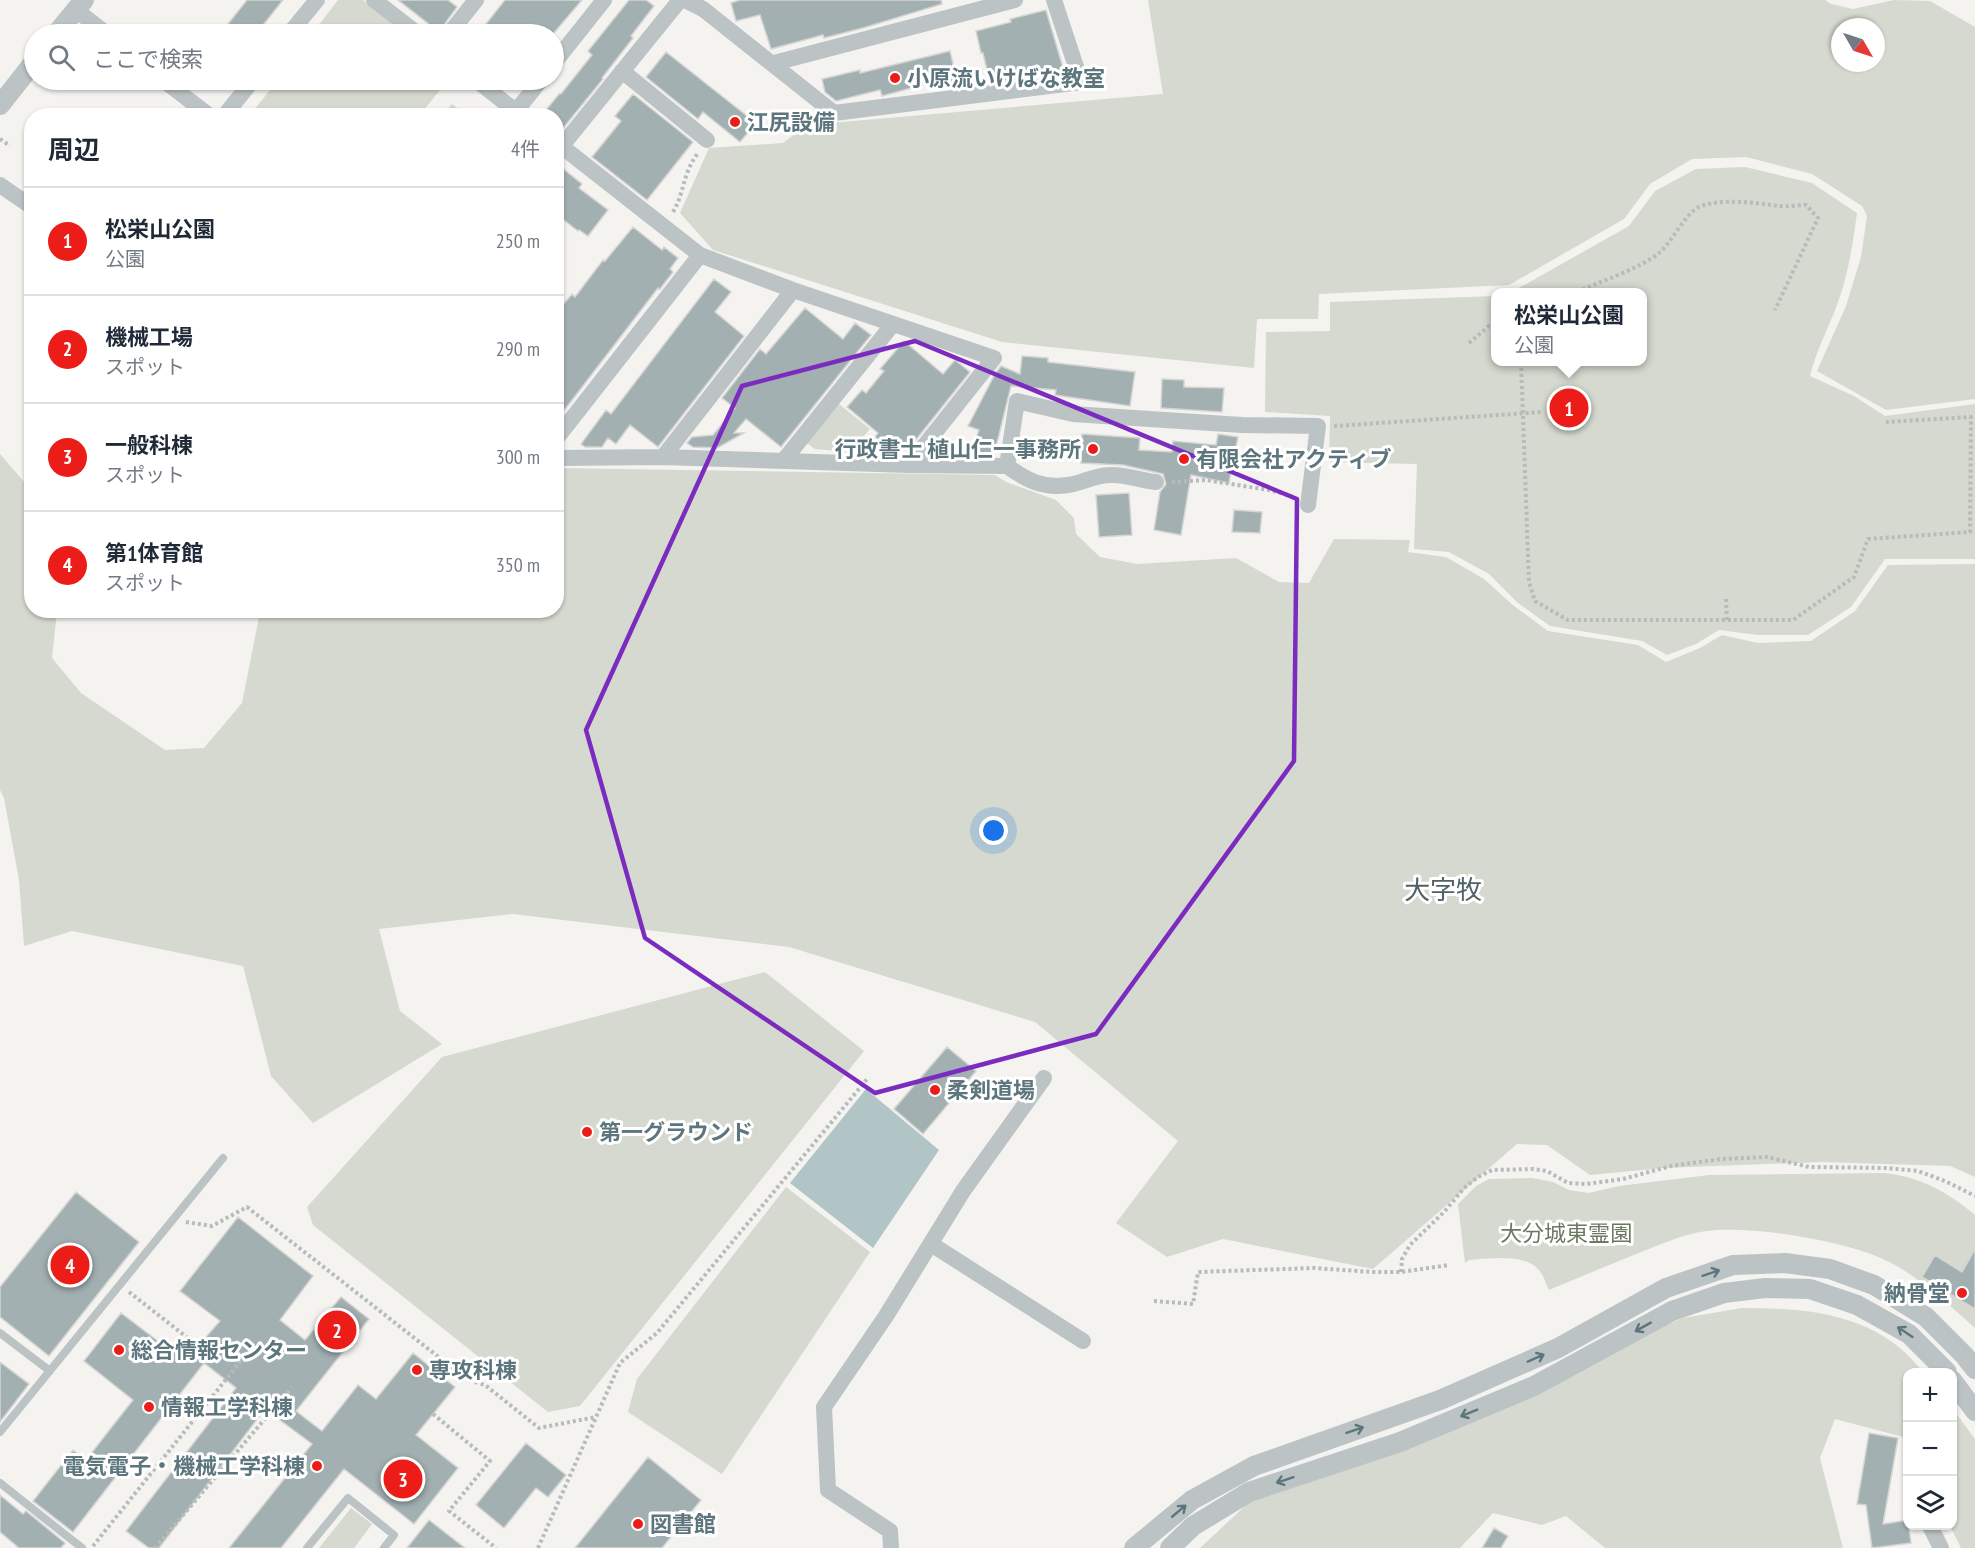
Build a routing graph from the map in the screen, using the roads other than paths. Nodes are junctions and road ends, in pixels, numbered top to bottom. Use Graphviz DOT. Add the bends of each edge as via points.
graph roads {
  1 [pos="317,0"];
  2 [pos="374,0"];
  3 [pos="476,0"];
  4 [pos="604,0"];
  5 [pos="682,0"];
  6 [pos="1015,0"];
  7 [pos="1054,0"];
  8 [pos="80,5"];
  9 [pos="64,24"];
  10 [pos="98,24"];
  11 [pos="297,24"];
  12 [pos="405,24"];
  13 [pos="457,24"];
  14 [pos="564,50"];
  15 [pos="774,63"];
  16 [pos="622,71"];
  17 [pos="24,75"];
  18 [pos="176,90"];
  19 [pos="245,90"];
  20 [pos="489,90"];
  21 [pos="534,90"];
  22 [pos="0,105"];
  23 [pos="200,108"];
  24 [pos="230,108"];
  25 [pos="512,108"];
  26 [pos="522,108"];
  27 [pos="707,140"];
  28 [pos="564,142"];
  29 [pos="564,149"];
  30 [pos="0,185"];
  31 [pos="24,202"];
  32 [pos="700,255"];
  33 [pos="793,290"];
  34 [pos="893,324"];
  35 [pos="564,429"];
  36 [pos="663,457"];
  37 [pos="564,458"];
  38 [pos="784,460"];
  39 [pos="909,465"];
  40 [pos="1007,466"];
  41 [pos="1156,482"];
  42 [pos="1309,502"];
  43 [pos="1044,1078"];
  44 [pos="223,1158"];
  45 [pos="931,1244"];
  46 [pos="0,1333"];
  47 [pos="1083,1341"];
  48 [pos="1943,1368"];
  49 [pos="1975,1369"];
  50 [pos="50,1371"];
  51 [pos="1957,1386"];
  52 [pos="1975,1411"];
  53 [pos="0,1432"];
  54 [pos="0,1483"];
  55 [pos="1932,1530"];
  56 [pos="82,1548"];
  57 [pos="307,1548"];
  58 [pos="384,1548"];
  59 [pos="891,1548"];
  60 [pos="1134,1548"];
  61 [pos="1170,1548"];
  62 [pos="1941,1548"];
  1 -- 11 [label="street"];
  2 -- 12 [label="street"];
  3 -- 13 [label="street"];
  4 -- 14 [label="street"];
  5 -- 15 [label="street" via="703,9"];
  5 -- 16 [label="street"];
  6 -- 15 [label="street"];
  7 -- 15 [label="street" via="1080,82 834,112"];
  8 -- 9 [label="street"];
  8 -- 10 [label="street"];
  16 -- 27 [label="street"];
  16 -- 28 [label="street"];
  17 -- 22 [label="street"];
  18 -- 23 [label="street"];
  19 -- 24 [label="street"];
  20 -- 25 [label="street"];
  21 -- 26 [label="street"];
  29 -- 32 [label="street"];
  30 -- 31 [label="street"];
  32 -- 33 [label="street"];
  32 -- 35 [label="street"];
  33 -- 34 [label="street"];
  33 -- 36 [label="street"];
  34 -- 38 [label="street"];
  34 -- 39 [label="street" via="994,358"];
  36 -- 37 [label="street"];
  36 -- 38 [label="street"];
  38 -- 39 [label="street"];
  39 -- 40 [label="street"];
  40 -- 41 [label="street" via="1026,480 1042,485 1068,486 1109,475"];
  40 -- 42 [label="street" via="1017,400 1073,414 1318,426"];
  43 -- 45 [label="street" via="963,1191"];
  44 -- 50 [label="lane"];
  45 -- 47 [label="street"];
  45 -- 59 [label="street" via="824,1407 828,1490 890,1531"];
  46 -- 50 [label="lane"];
  48 -- 61 [label="street, one-way" via="1909,1334 1857,1305 1810,1289 1765,1288 1724,1293 1672,1311 1524,1391 1400,1442 1249,1492 1193,1526"];
  60 -- 49 [label="street, one-way" via="1192,1500 1254,1466 1440,1400 1558,1348 1666,1288 1733,1265 1785,1263 1830,1269 1874,1285 1926,1317"];
  50 -- 53 [label="lane"];
  51 -- 52 [label="street"];
  54 -- 56 [label="lane"];
  55 -- 62 [label="street"];
  57 -- 58 [label="lane" via="348,1498 394,1535"];
}
